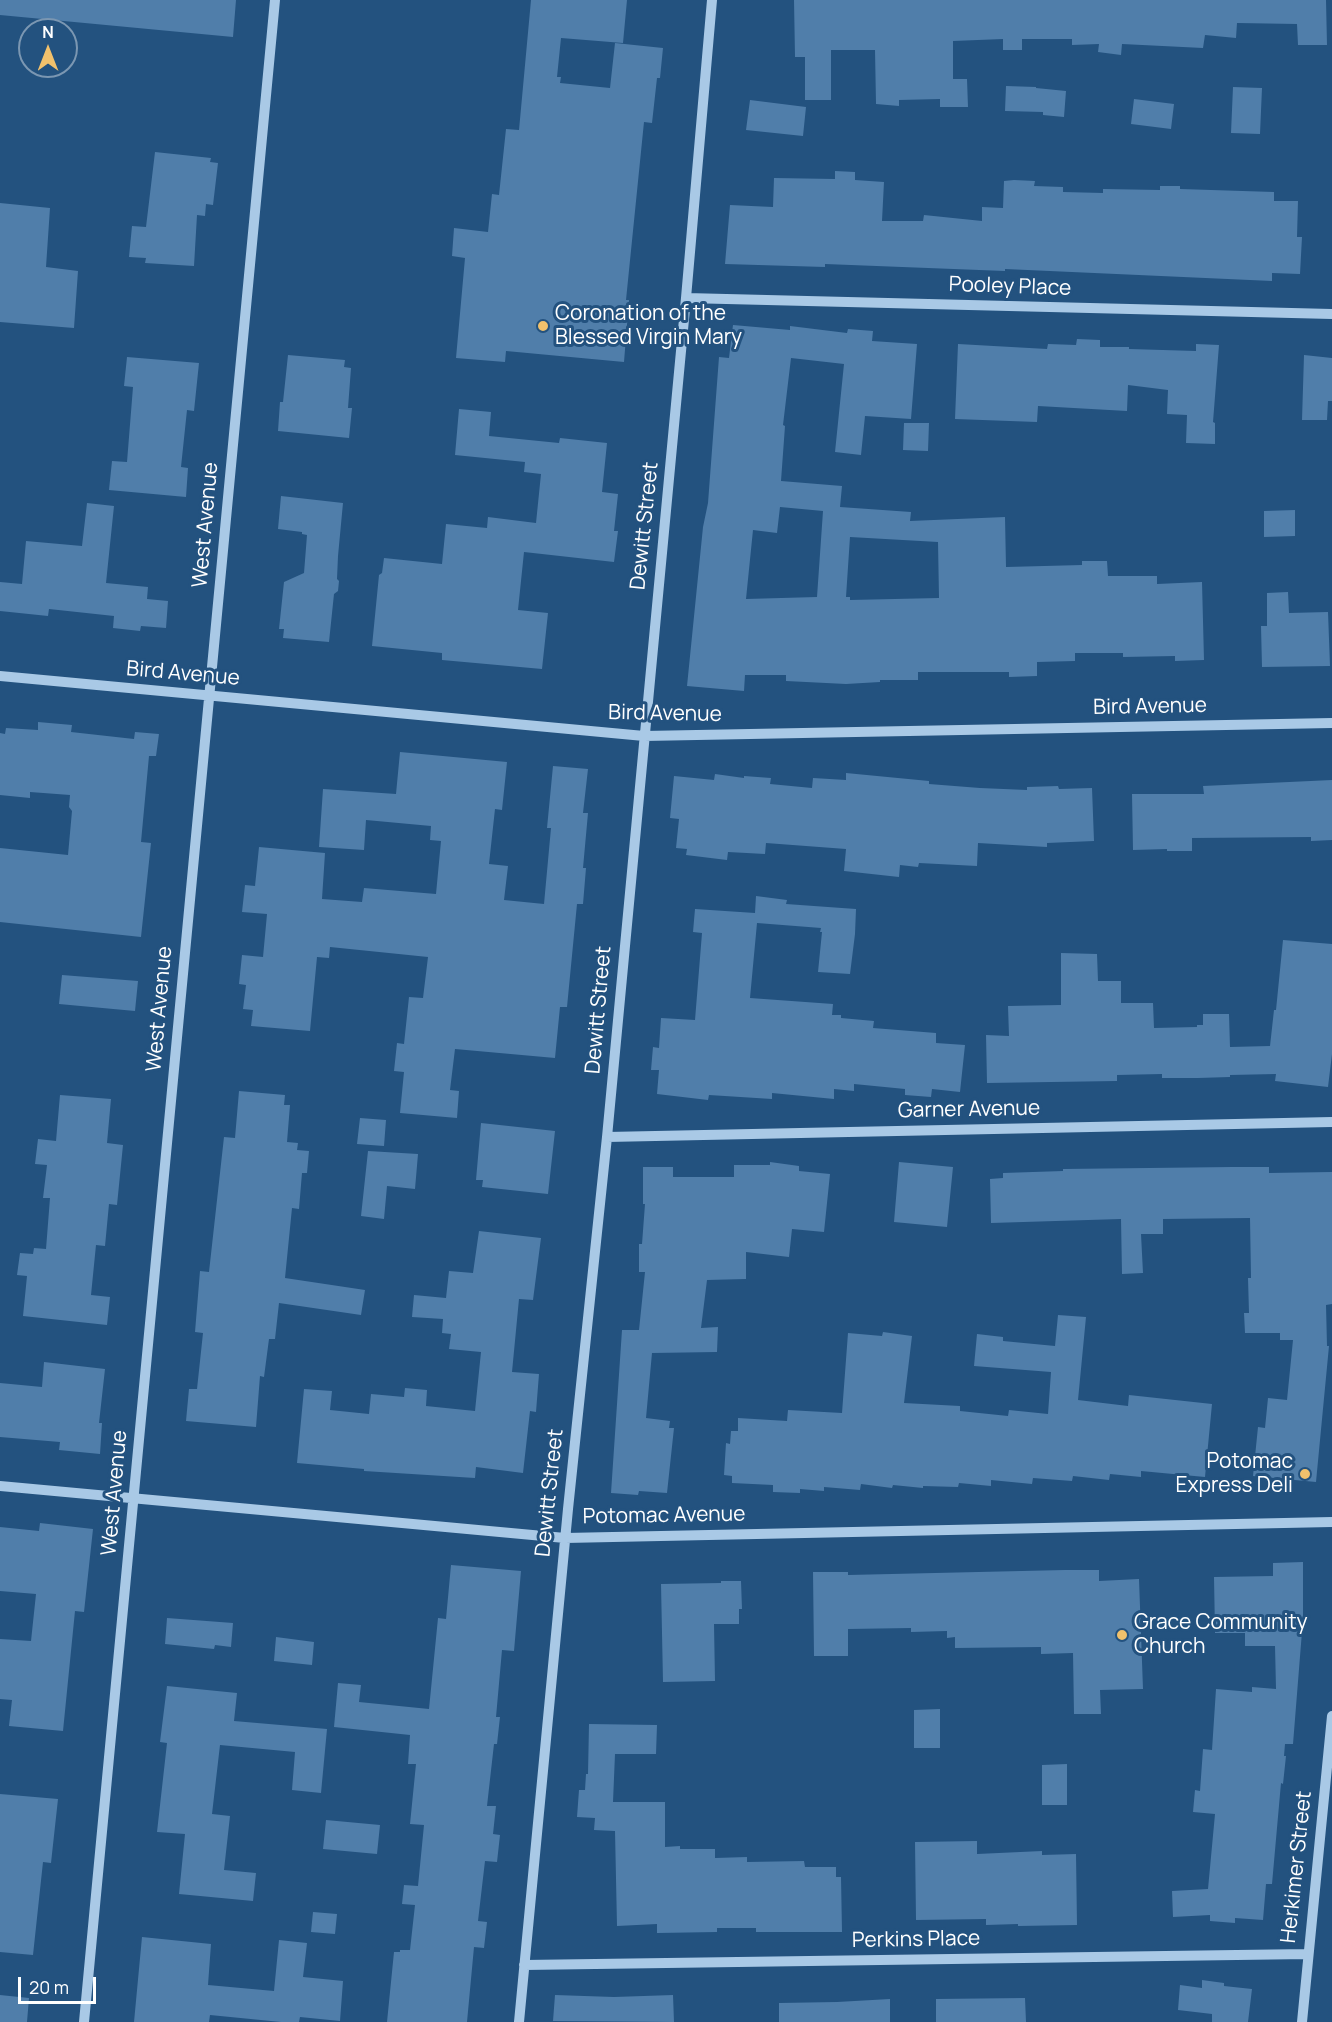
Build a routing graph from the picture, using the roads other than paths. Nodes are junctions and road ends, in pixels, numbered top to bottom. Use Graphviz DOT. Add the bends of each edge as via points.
graph roads {
  1 [pos="275,0"];
  2 [pos="712,0"];
  3 [pos="686,298"];
  4 [pos="1332,314"];
  5 [pos="0,676"];
  6 [pos="210,696"];
  7 [pos="1332,723"];
  8 [pos="644,736"];
  9 [pos="1332,1122"];
  10 [pos="607,1137"];
  11 [pos="0,1486"];
  12 [pos="134,1499"];
  13 [pos="1332,1522"];
  14 [pos="565,1538"];
  15 [pos="1332,1716"];
  16 [pos="1308,1954"];
  17 [pos="524,1965"];
  18 [pos="84,2022"];
  19 [pos="519,2022"];
  20 [pos="1302,2022"];
  1 -- 6 [label="street, West Avenue"];
  2 -- 3 [label="street, Dewitt Street"];
  3 -- 4 [label="street, Pooley Place"];
  3 -- 8 [label="street, Dewitt Street"];
  5 -- 6 [label="street, Bird Avenue"];
  6 -- 8 [label="street, Bird Avenue"];
  6 -- 12 [label="street, West Avenue"];
  7 -- 8 [label="street, Bird Avenue"];
  8 -- 10 [label="street, Dewitt Street"];
  9 -- 10 [label="street, Garner Avenue"];
  10 -- 14 [label="street, Dewitt Street"];
  11 -- 12 [label="street, Potomac Avenue"];
  12 -- 14 [label="street, Potomac Avenue"];
  12 -- 18 [label="street, West Avenue"];
  13 -- 14 [label="street, Potomac Avenue"];
  14 -- 17 [label="street, Dewitt Street"];
  15 -- 16 [label="street, Herkimer Street"];
  16 -- 17 [label="street, Perkins Place"];
  16 -- 20 [label="street, Herkimer Street"];
  17 -- 19 [label="street, Dewitt Street"];
}
